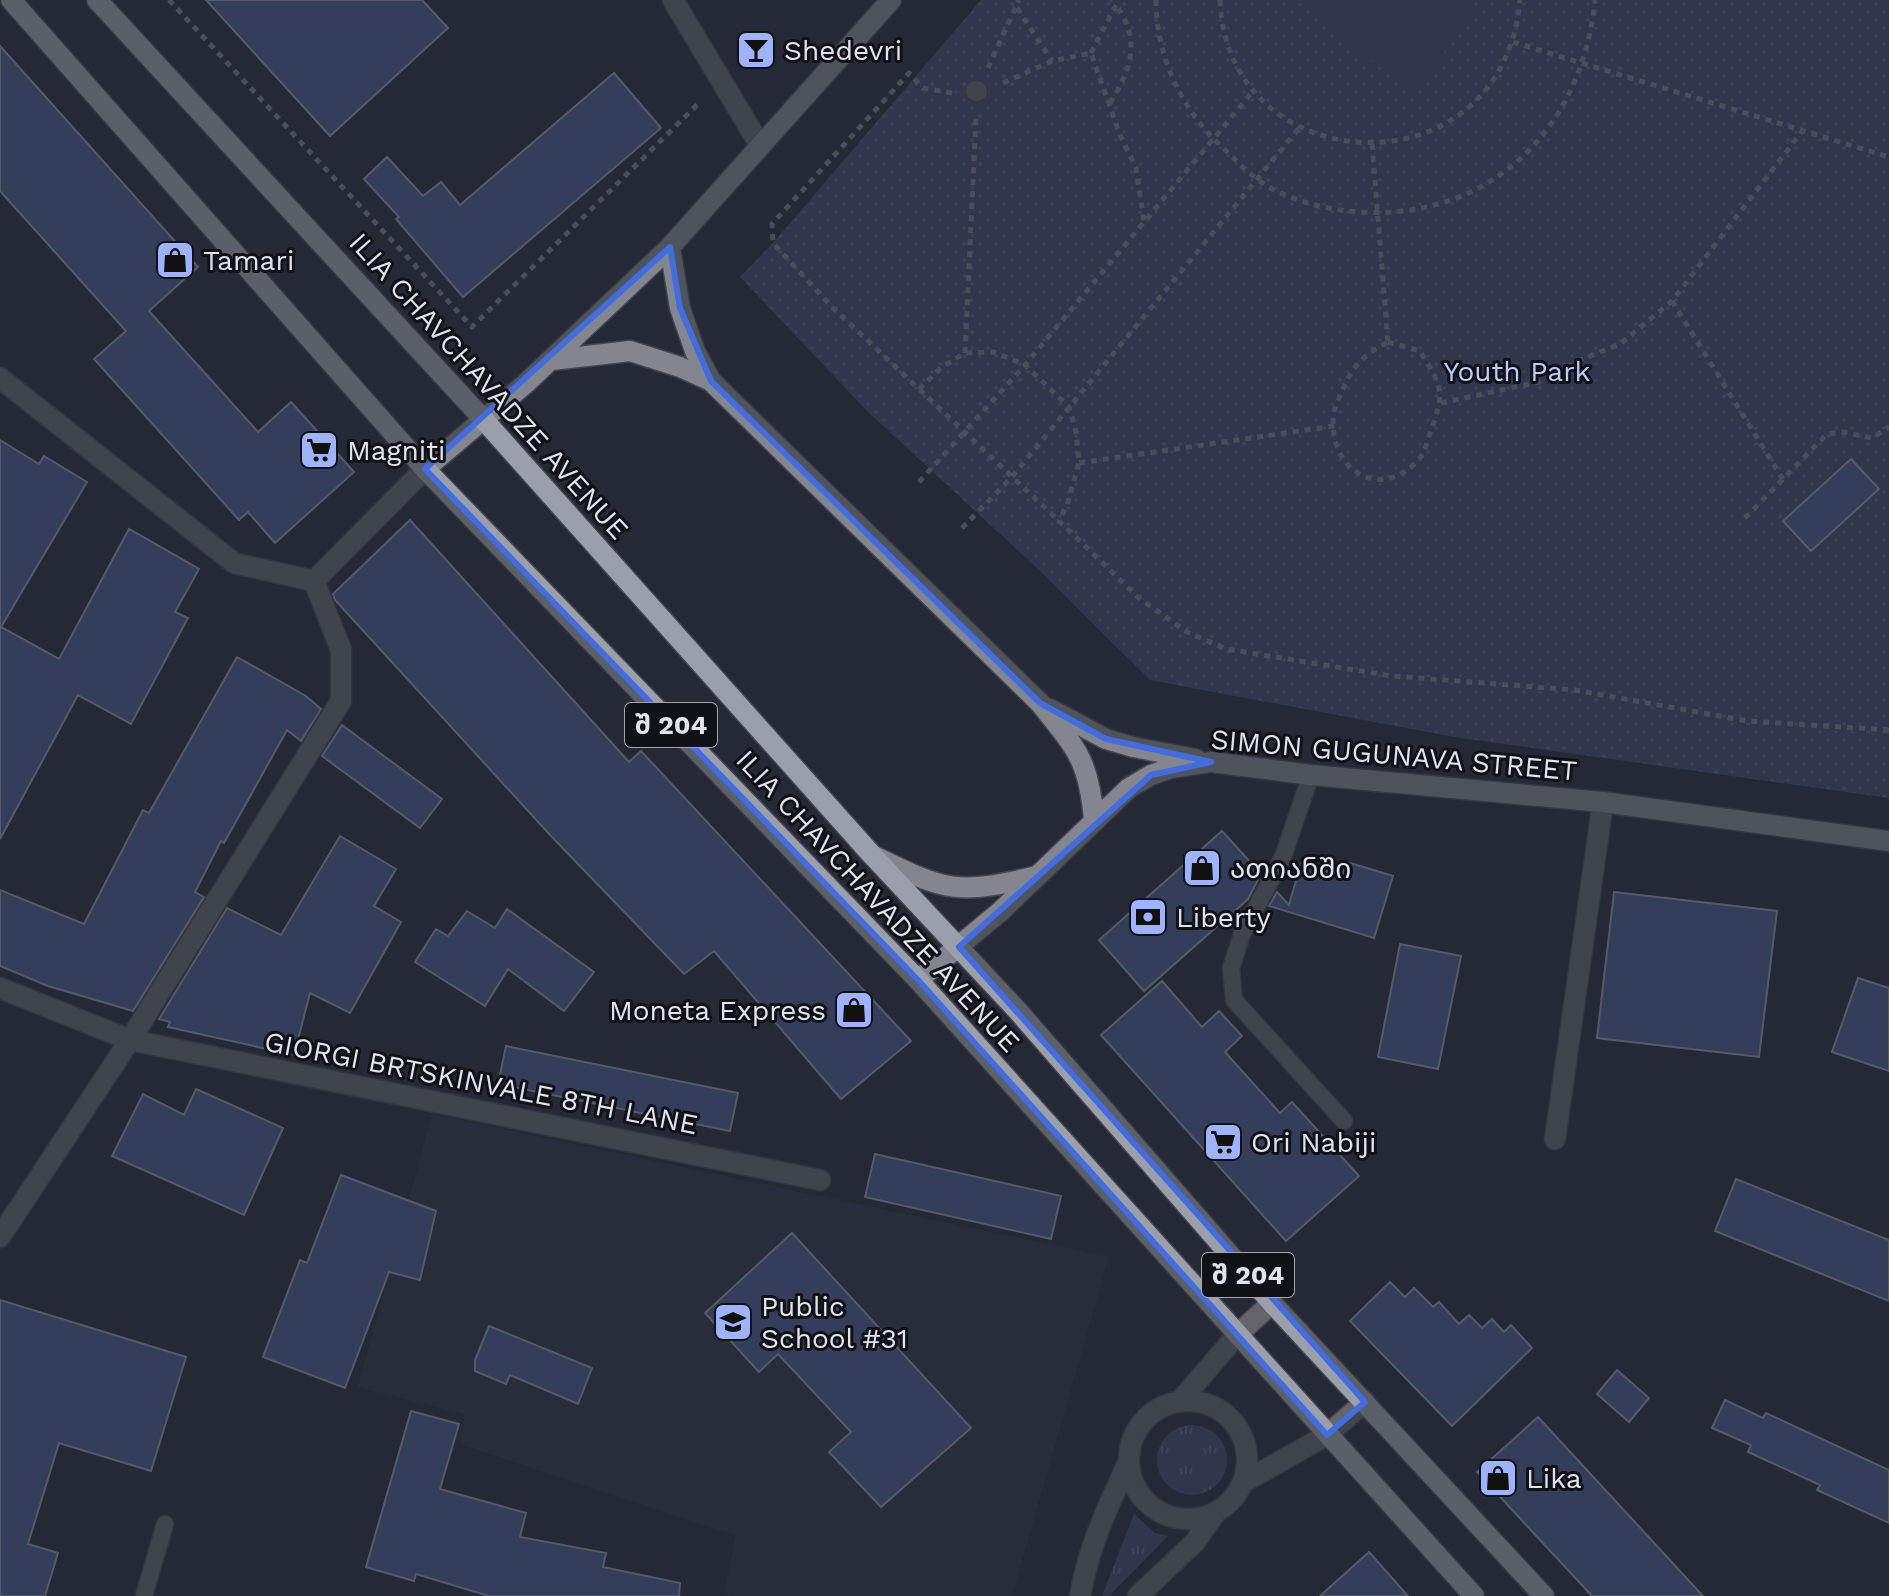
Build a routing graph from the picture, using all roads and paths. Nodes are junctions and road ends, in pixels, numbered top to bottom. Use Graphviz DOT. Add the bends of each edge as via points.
graph roads {
  1 [pos="11,0"];
  2 [pos="97,0"];
  3 [pos="169,0"];
  4 [pos="673,0"];
  5 [pos="891,0"];
  6 [pos="1019,0"];
  7 [pos="1156,0"];
  8 [pos="1220,0"];
  9 [pos="1520,0"];
  10 [pos="1595,0"];
  11 [pos="1114,2"];
  12 [pos="1017,8"];
  13 [pos="1513,42"];
  14 [pos="1091,53"];
  15 [pos="1052,61"];
  16 [pos="1584,63"];
  17 [pos="721,81"];
  18 [pos="1254,90"];
  19 [pos="976,91"];
  20 [pos="1109,104"];
  21 [pos="1300,127"];
  22 [pos="1803,130"];
  23 [pos="1213,139"];
  24 [pos="1372,144"];
  25 [pos="760,145"];
  26 [pos="1889,157"];
  27 [pos="1258,180"];
  28 [pos="1378,213"];
  29 [pos="1144,222"];
  30 [pos="670,247"];
  31 [pos="1672,301"];
  32 [pos="1388,342"];
  33 [pos="965,353"];
  34 [pos="552,360"];
  35 [pos="1025,365"];
  36 [pos="0,378"];
  37 [pos="711,381"];
  38 [pos="919,389"];
  39 [pos="1441,403"];
  40 [pos="1069,407"];
  41 [pos="484,420"];
  42 [pos="1334,426"];
  43 [pos="1889,427"];
  44 [pos="964,433"];
  45 [pos="1079,463"];
  46 [pos="425,469"];
  47 [pos="1011,478"];
  48 [pos="1784,481"];
  49 [pos="919,482"];
  50 [pos="1745,518"];
  51 [pos="1059,521"];
  52 [pos="962,528"];
  53 [pos="314,581"];
  54 [pos="1040,703"];
  55 [pos="1889,730"];
  56 [pos="1211,762"];
  57 [pos="1311,775"];
  58 [pos="1603,802"];
  59 [pos="1094,820"];
  60 [pos="1889,841"];
  61 [pos="872,855"];
  62 [pos="1037,876"];
  63 [pos="959,947"];
  64 [pos="918,980"];
  65 [pos="0,988"];
  66 [pos="130,1040"];
  67 [pos="1344,1121"];
  68 [pos="1555,1139"];
  69 [pos="820,1180"];
  70 [pos="0,1237"];
  71 [pos="1272,1303"];
  72 [pos="1238,1334"];
  73 [pos="1180,1401"];
  74 [pos="1365,1402"];
  75 [pos="1327,1435"];
  76 [pos="1128,1463"];
  77 [pos="1244,1482"];
  78 [pos="1214,1515"];
  79 [pos="165,1524"];
  80 [pos="144,1596"];
  81 [pos="1080,1596"];
  82 [pos="1138,1596"];
  83 [pos="1474,1596"];
  84 [pos="1544,1596"];
  1 -- 46 [label="main road, ILIA CHAVCHAVADZE AVENUE / შ 204"];
  2 -- 41 [label="main road, ILIA CHAVCHAVADZE AVENUE / შ 204"];
  3 -- 17 [label="path" via="472,327"];
  4 -- 17 [label="street"];
  5 -- 25 [label="main road"];
  6 -- 12 [label="path"];
  7 -- 23 [label="path" via="1161,45 1173,79 1188,110"];
  8 -- 18 [label="path" via="1228,43"];
  9 -- 13 [label="path"];
  10 -- 16 [label="path"];
  11 -- 14 [label="path"];
  11 -- 20 [label="path" via="1129,23 1131,45 1128,67"];
  12 -- 15 [label="path"];
  12 -- 19 [label="path"];
  13 -- 16 [label="path"];
  13 -- 24 [label="path" via="1491,82 1459,115 1432,131"];
  14 -- 15 [label="path"];
  14 -- 20 [label="path"];
  15 -- 19 [label="path"];
  16 -- 22 [label="path"];
  16 -- 28 [label="path" via="1548,131 1521,159 1455,199"];
  17 -- 25 [label="street"];
  18 -- 21 [label="path"];
  18 -- 23 [label="path"];
  19 -- 33 [label="path"];
  19 -- 38 [label="path" via="923,88 909,73 772,224 773,243"];
  20 -- 29 [label="path" via="1136,168"];
  21 -- 24 [label="path"];
  21 -- 27 [label="path"];
  22 -- 26 [label="path"];
  22 -- 31 [label="path"];
  23 -- 27 [label="path"];
  23 -- 29 [label="path"];
  24 -- 28 [label="path"];
  25 -- 30 [label="main road"];
  27 -- 28 [label="path" via="1316,205"];
  27 -- 40 [label="path"];
  28 -- 32 [label="path"];
  29 -- 35 [label="path"];
  30 -- 34 [label="main road"];
  30 -- 37 [label="main road" via="680,308"];
  31 -- 39 [label="path" via="1620,344 1539,382"];
  31 -- 48 [label="path"];
  32 -- 39 [label="path" via="1420,351 1439,382"];
  32 -- 42 [label="path" via="1352,368 1334,410"];
  33 -- 35 [label="path" via="994,352"];
  33 -- 38 [label="path"];
  34 -- 37 [label="main road" via="630,351"];
  34 -- 41 [label="main road"];
  35 -- 40 [label="path"];
  35 -- 44 [label="path"];
  36 -- 53 [label="street" via="234,563"];
  37 -- 54 [label="main road"];
  38 -- 44 [label="path"];
  39 -- 42 [label="path" via="1421,457 1397,477 1373,481 1348,467"];
  40 -- 45 [label="path"];
  40 -- 47 [label="path"];
  41 -- 46 [label="main road"];
  41 -- 61 [label="main road, ILIA CHAVCHAVADZE AVENUE / შ 204"];
  42 -- 45 [label="path"];
  43 -- 48 [label="path" via="1872,438 1827,434"];
  44 -- 47 [label="path"];
  44 -- 49 [label="path"];
  45 -- 51 [label="path"];
  46 -- 53 [label="street"];
  46 -- 64 [label="main road, ILIA CHAVCHAVADZE AVENUE / შ 204"];
  47 -- 51 [label="path"];
  47 -- 52 [label="path"];
  48 -- 50 [label="path"];
  51 -- 55 [label="path" via="1139,598 1187,632 1226,649 1392,676 1575,690 1747,721"];
  53 -- 66 [label="street" via="341,650 341,701"];
  54 -- 56 [label="main road" via="1106,739"];
  54 -- 59 [label="main road" via="1086,767"];
  56 -- 57 [label="main road, SIMON GUGUNAVA STREET"];
  56 -- 59 [label="main road, SIMON GUGUNAVA STREET" via="1151,775"];
  57 -- 58 [label="main road, SIMON GUGUNAVA STREET"];
  57 -- 67 [label="lane" via="1283,857 1242,934 1231,968 1234,1000"];
  58 -- 60 [label="main road, SIMON GUGUNAVA STREET"];
  58 -- 68 [label="street"];
  59 -- 62 [label="main road, SIMON GUGUNAVA STREET"];
  61 -- 62 [label="main road" via="923,881 953,889 987,888"];
  61 -- 63 [label="main road, ILIA CHAVCHAVADZE AVENUE / შ 204"];
  62 -- 63 [label="main road, SIMON GUGUNAVA STREET"];
  63 -- 64 [label="main road, SIMON GUGUNAVA STREET"];
  63 -- 71 [label="main road, ILIA CHAVCHAVADZE AVENUE / შ 204"];
  64 -- 72 [label="main road, ILIA CHAVCHAVADZE AVENUE / შ 204"];
  65 -- 66 [label="street, GIORGI BRTSKINVALE 8TH LANE"];
  66 -- 69 [label="street, GIORGI BRTSKINVALE 8TH LANE"];
  66 -- 70 [label="street"];
  71 -- 72 [label="street"];
  71 -- 74 [label="main road, ILIA CHAVCHAVADZE AVENUE / შ 204"];
  72 -- 73 [label="street"];
  72 -- 75 [label="main road, ILIA CHAVCHAVADZE AVENUE / შ 204"];
  73 -- 76 [label="street" via="1158,1409 1141,1424"];
  73 -- 77 [label="street" via="1205,1403 1235,1424 1249,1458"];
  74 -- 75 [label="street"];
  74 -- 84 [label="main road, ILIA CHAVCHAVADZE AVENUE / შ 204"];
  75 -- 77 [label="street"];
  75 -- 83 [label="main road, ILIA CHAVCHAVADZE AVENUE / შ 204"];
  76 -- 78 [label="street" via="1132,1482 1157,1512 1175,1519"];
  76 -- 81 [label="street" via="1095,1535"];
  77 -- 78 [label="street"];
  78 -- 82 [label="street" via="1195,1542"];
  79 -- 80 [label="lane"];
}
